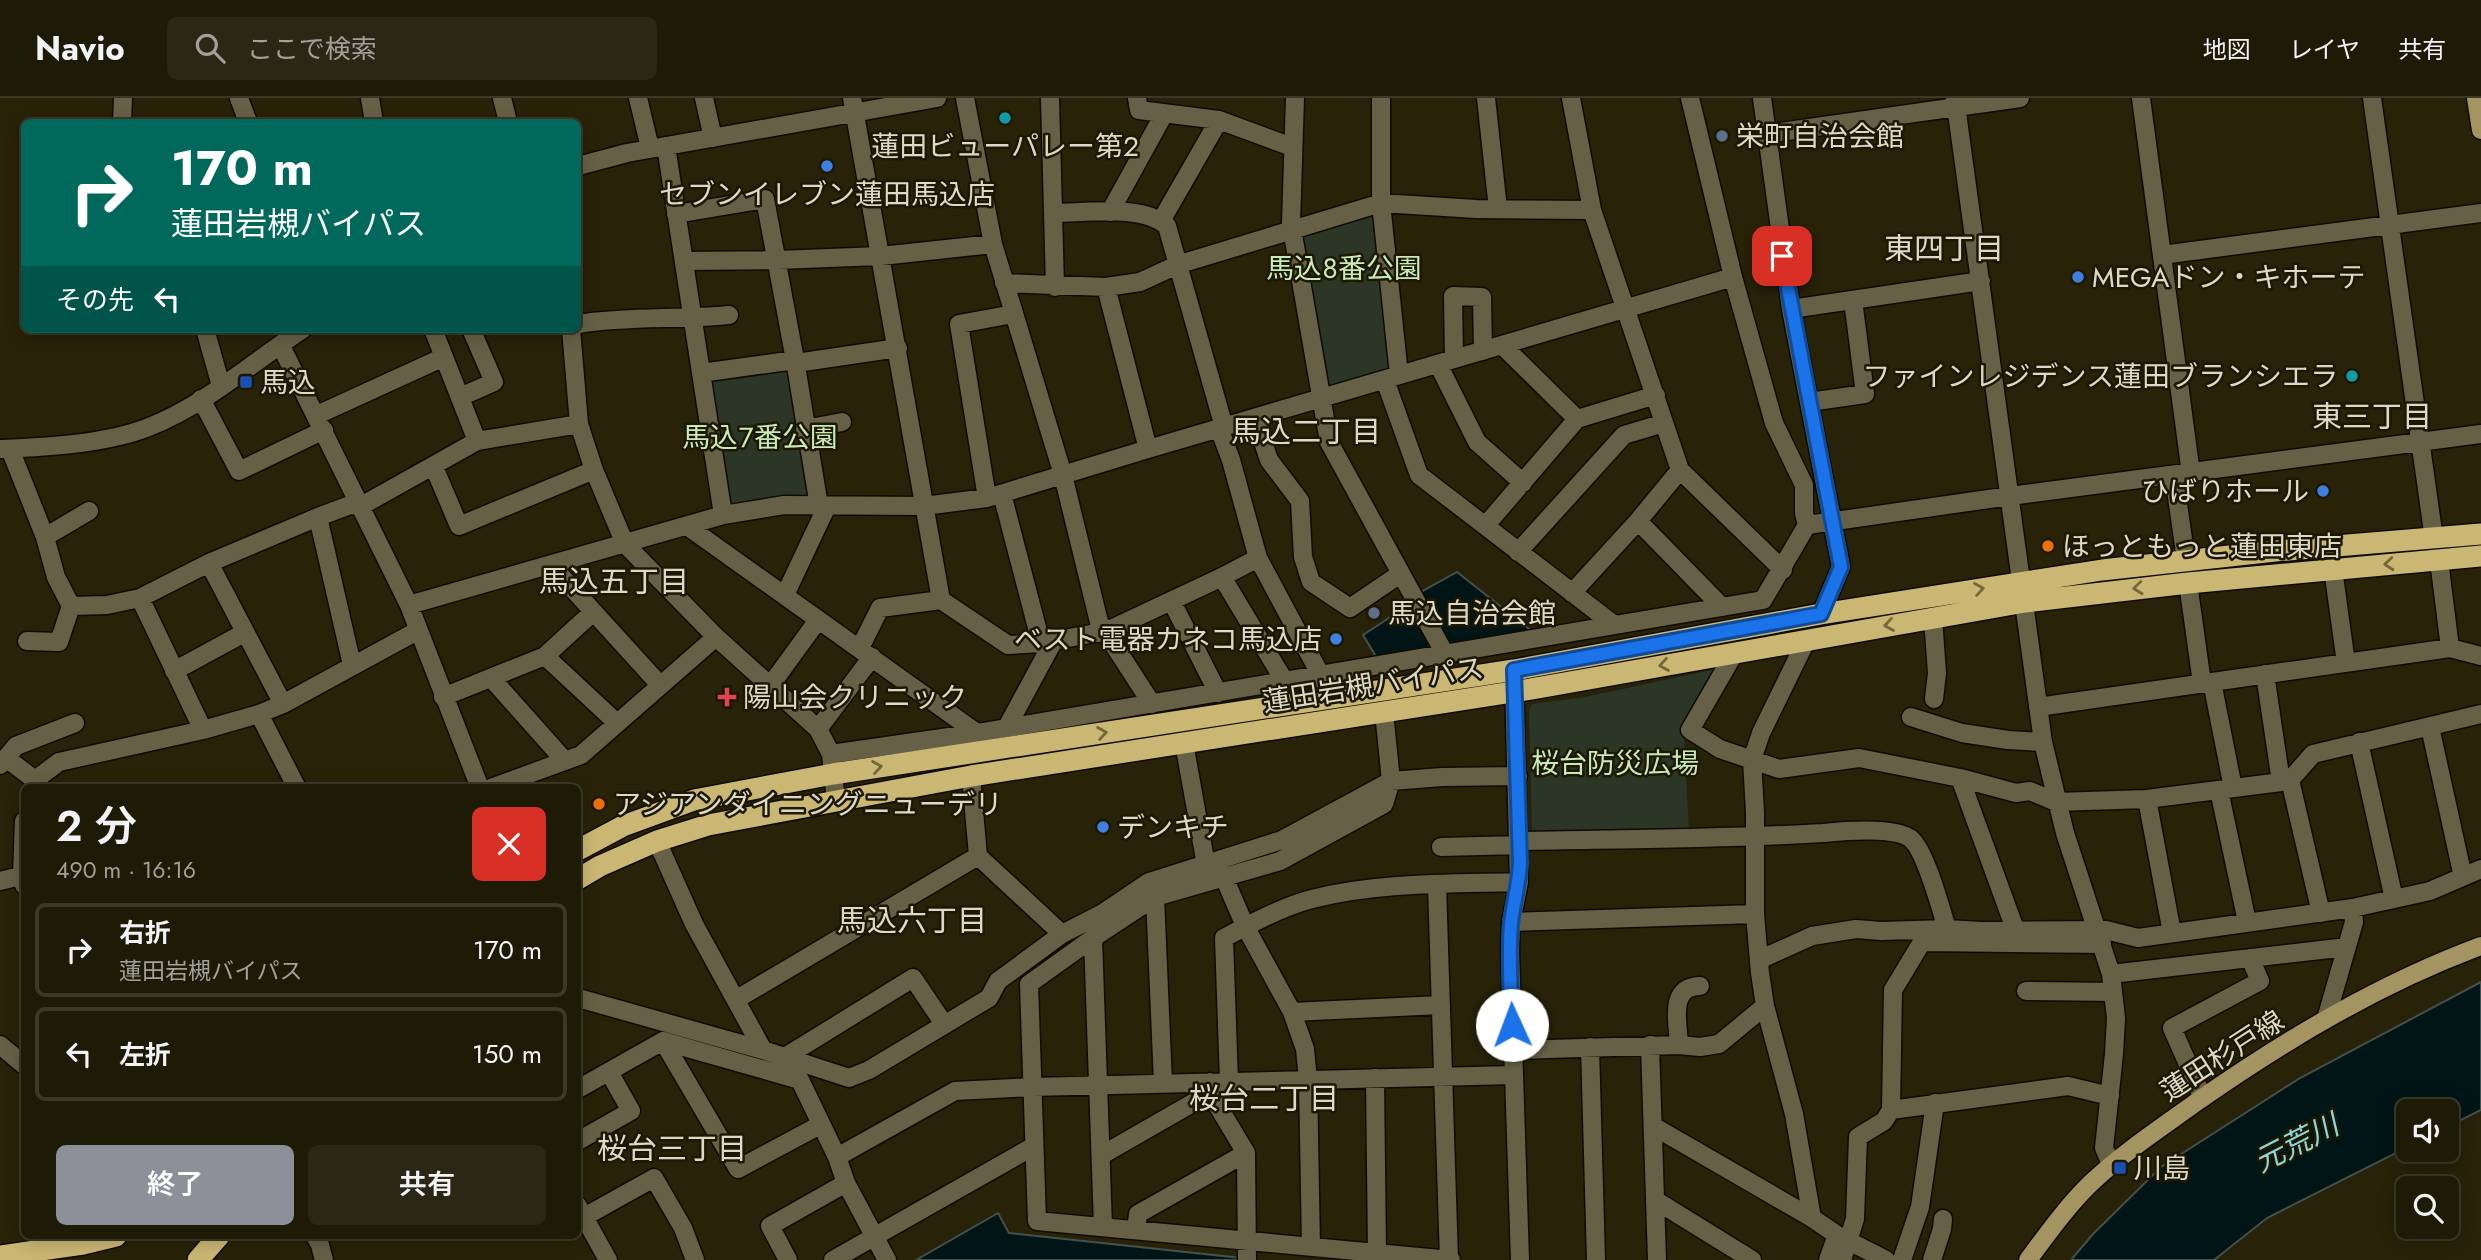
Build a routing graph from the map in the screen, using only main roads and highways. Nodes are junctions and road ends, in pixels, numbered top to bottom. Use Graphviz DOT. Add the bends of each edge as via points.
graph roads {
  1 [pos="2476,98"];
  2 [pos="2481,130"];
  3 [pos="2481,534"];
  4 [pos="2481,556"];
  5 [pos="2023,592"];
  6 [pos="581,848"];
  7 [pos="581,877"];
  8 [pos="2481,946"];
  9 [pos="104,1239"];
  10 [pos="216,1239"];
  11 [pos="0,1256"];
  12 [pos="198,1260"];
  13 [pos="2028,1260"];
  1 -- 2 [label="main road"];
  3 -- 5 [label="highway, 蓮田岩槻バイパス" via="2186,560"];
  4 -- 5 [label="highway, 蓮田岩槻バイパス, one-way" via="2189,583"];
  6 -- 5 [label="highway, 蓮田岩槻バイパス, one-way" via="623,826 694,800 832,764 1332,698 1821,614"];
  5 -- 7 [label="highway, 蓮田岩槻バイパス, one-way" via="1933,618 1515,691 971,776 708,825 657,841"];
  8 -- 13 [label="main road, 蓮田杉戸線" via="2379,988 2203,1098 2111,1164"];
  9 -- 11 [label="highway"];
  10 -- 12 [label="highway"];
}
